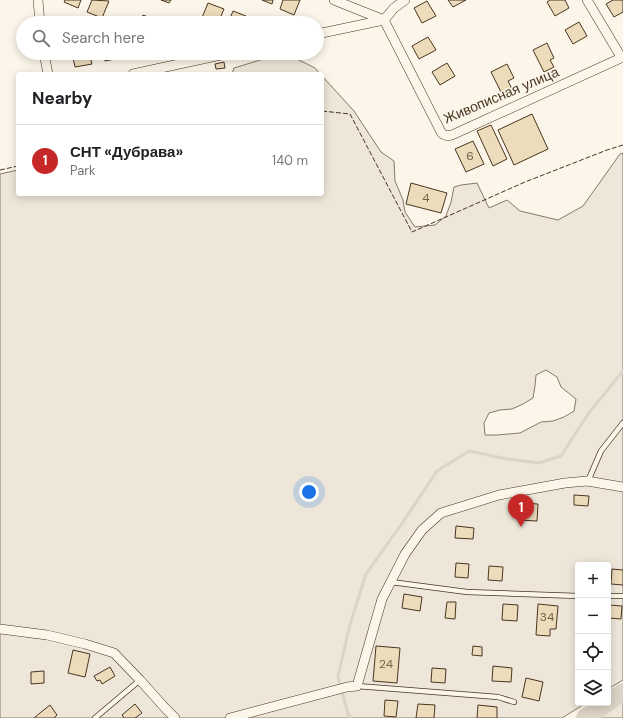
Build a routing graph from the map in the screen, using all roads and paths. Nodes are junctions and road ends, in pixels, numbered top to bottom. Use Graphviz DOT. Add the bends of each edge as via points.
graph roads {
  1 [pos="38,0"];
  2 [pos="334,0"];
  3 [pos="405,0"];
  4 [pos="587,0"];
  5 [pos="39,16"];
  6 [pos="384,20"];
  7 [pos="324,33"];
  8 [pos="622,57"];
  9 [pos="45,60"];
  10 [pos="198,60"];
  11 [pos="48,72"];
  12 [pos="142,72"];
  13 [pos="623,423"];
  14 [pos="587,481"];
  15 [pos="623,487"];
  16 [pos="391,582"];
  17 [pos="575,596"];
  18 [pos="611,596"];
  19 [pos="623,596"];
  20 [pos="0,629"];
  21 [pos="140,680"];
  22 [pos="357,686"];
  23 [pos="514,702"];
  24 [pos="95,718"];
  25 [pos="175,718"];
  26 [pos="230,718"];
  1 -- 5 [label="street"];
  2 -- 6 [label="street"];
  3 -- 6 [label="street"];
  4 -- 8 [label="street"];
  6 -- 7 [label="street"];
  6 -- 8 [label="street, Живописная улица" via="441,132 447,136"];
  9 -- 11 [label="street"];
  10 -- 12 [label="street"];
  13 -- 14 [label="lane" via="601,451"];
  14 -- 15 [label="street"];
  14 -- 16 [label="street" via="499,495 441,513 422,530"];
  16 -- 17 [label="lane" via="467,592"];
  16 -- 22 [label="street" via="382,599"];
  18 -- 19 [label="lane"];
  20 -- 21 [label="street" via="54,637 114,653"];
  21 -- 24 [label="lane"];
  21 -- 25 [label="street"];
  22 -- 23 [label="lane" via="498,697"];
  22 -- 26 [label="street"];
}
